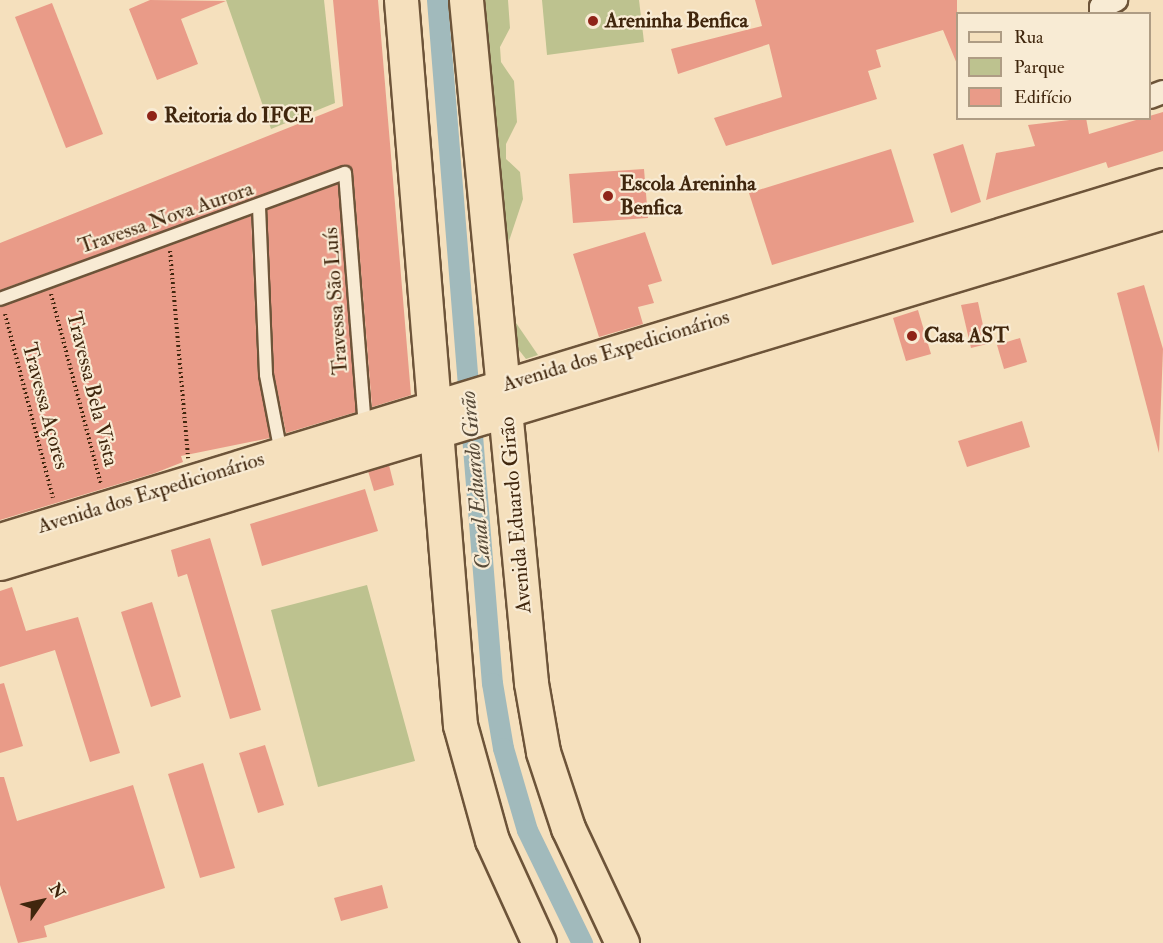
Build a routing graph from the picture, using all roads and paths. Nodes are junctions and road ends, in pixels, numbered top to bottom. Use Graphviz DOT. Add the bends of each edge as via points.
graph roads {
  1 [pos="401,0"];
  2 [pos="466,0"];
  3 [pos="1116,0"];
  4 [pos="1101,12"];
  5 [pos="345,173"];
  6 [pos="1163,185"];
  7 [pos="259,207"];
  8 [pos="1163,212"];
  9 [pos="169,241"];
  10 [pos="950,264"];
  11 [pos="47,279"];
  12 [pos="1,298"];
  13 [pos="470,408"];
  14 [pos="365,427"];
  15 [pos="281,453"];
  16 [pos="191,482"];
  17 [pos="107,507"];
  18 [pos="60,521"];
  19 [pos="0,540"];
  20 [pos="0,563"];
  21 [pos="538,943"];
  22 [pos="622,943"];
  1 -- 13 [label="main road, Avenida Eduardo Girão"];
  2 -- 13 [label="main road, Avenida Eduardo Girão"];
  3 -- 4 [label="street" via="1101,7"];
  5 -- 7 [label="lane, Travessa Nova Aurora"];
  5 -- 14 [label="lane, Travessa São Luís"];
  6 -- 10 [label="main road, Avenida dos Expedicionários"];
  7 -- 9 [label="lane, Travessa Nova Aurora"];
  7 -- 15 [label="lane" via="266,375"];
  8 -- 10 [label="main road, Avenida dos Expedicionários"];
  9 -- 11 [label="lane, Travessa Nova Aurora"];
  9 -- 16 [label="path" via="179,397"];
  10 -- 13 [label="main road, Avenida dos Expedicionários"];
  11 -- 12 [label="lane, Travessa Nova Aurora"];
  11 -- 17 [label="path, Travessa Bela Vista"];
  12 -- 18 [label="path, Travessa Açores"];
  13 -- 14 [label="main road, Avenida dos Expedicionários"];
  13 -- 20 [label="main road, Avenida dos Expedicionários"];
  13 -- 21 [label="main road, Avenida Eduardo Girão" via="460,725 492,840"];
  13 -- 22 [label="main road, Avenida Eduardo Girão" via="543,752 568,828"];
  14 -- 15 [label="main road, Avenida dos Expedicionários"];
  15 -- 16 [label="main road, Avenida dos Expedicionários"];
  16 -- 17 [label="main road, Avenida dos Expedicionários"];
  17 -- 18 [label="main road, Avenida dos Expedicionários"];
  18 -- 19 [label="main road, Avenida dos Expedicionários"];
}
